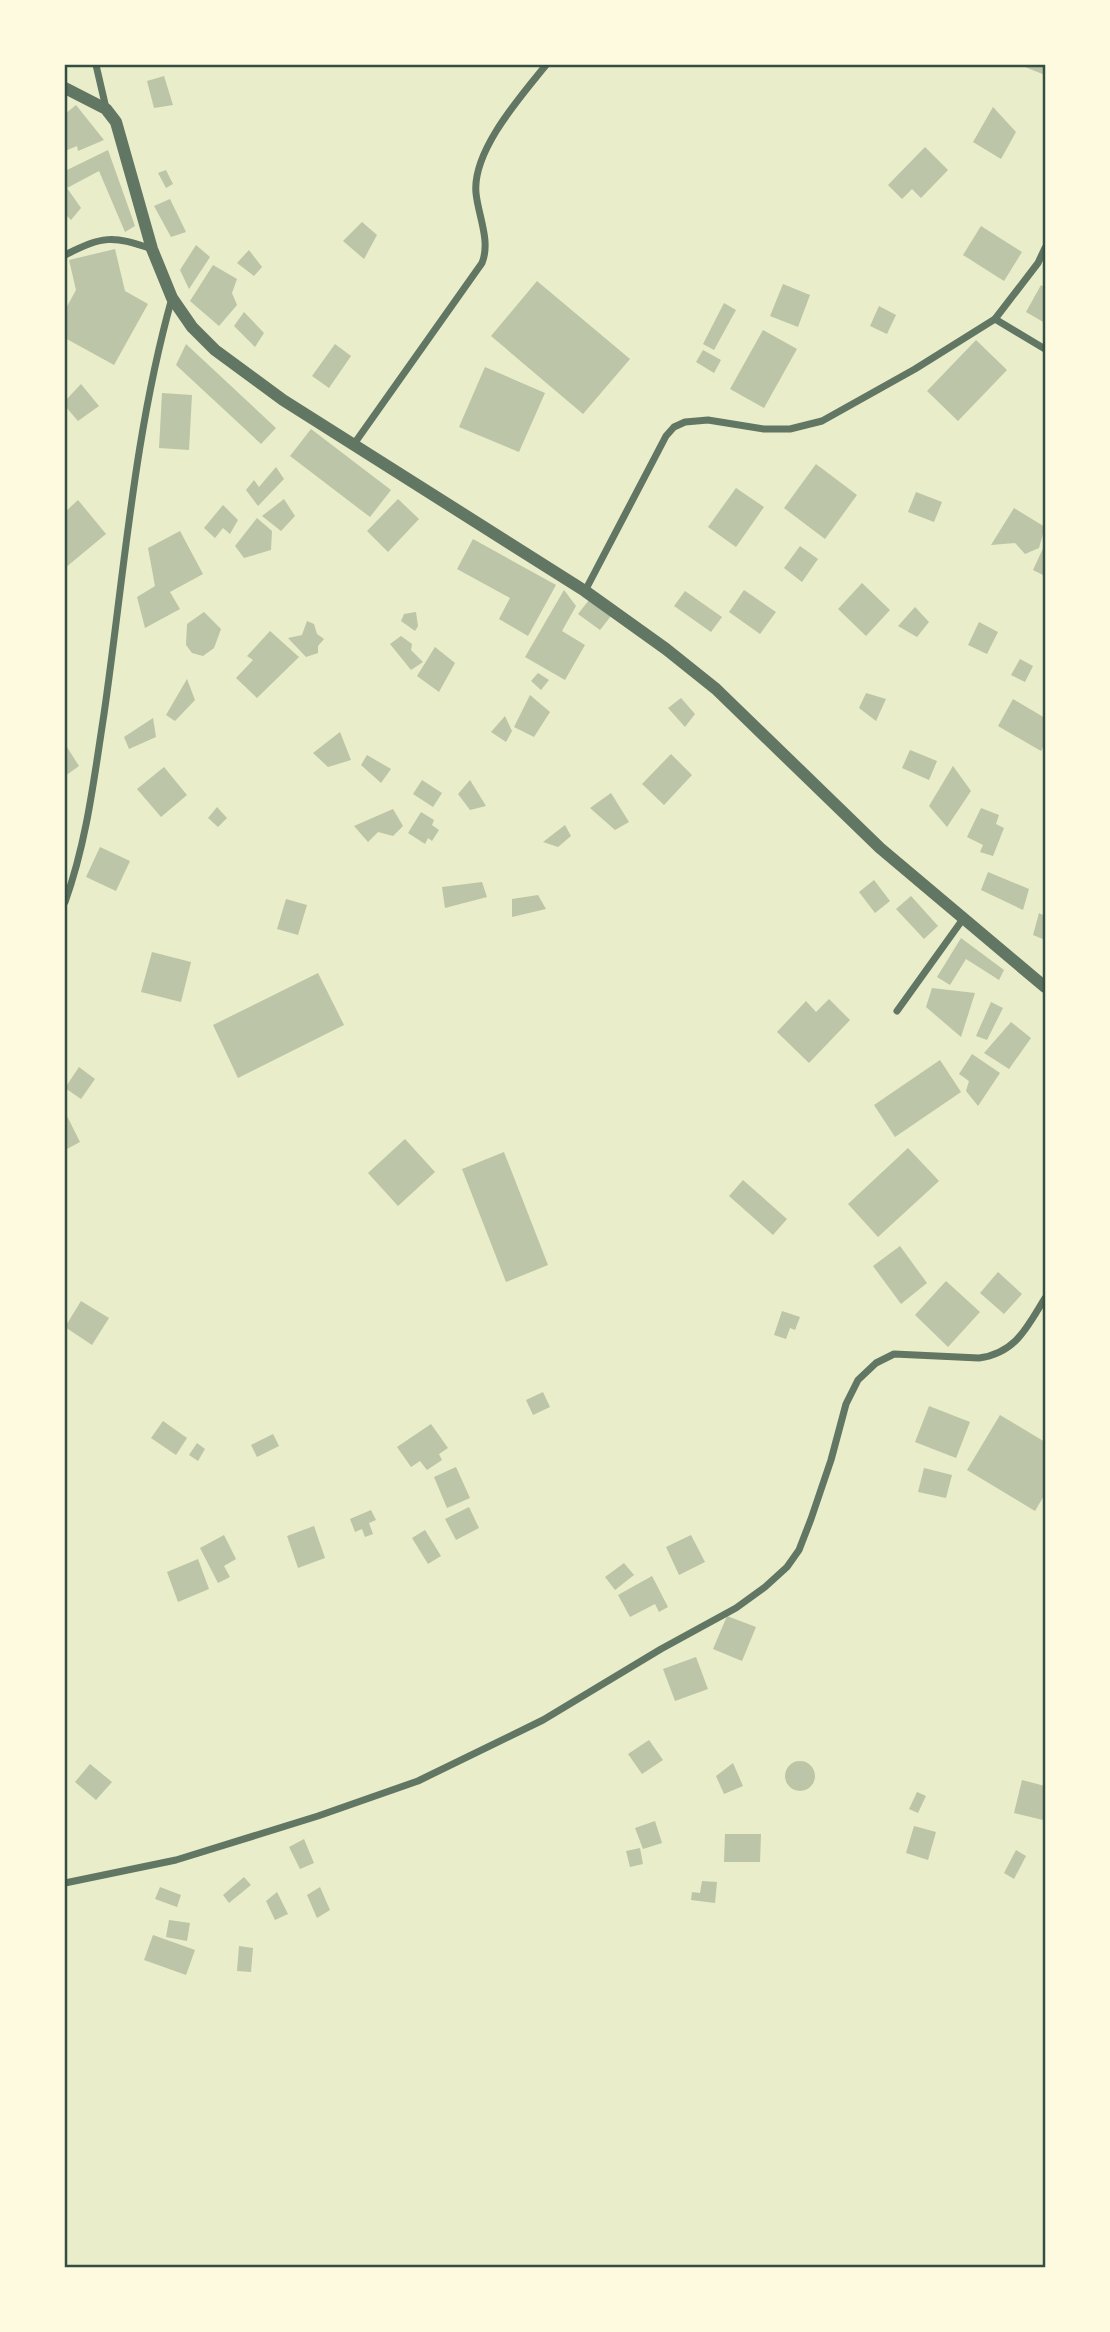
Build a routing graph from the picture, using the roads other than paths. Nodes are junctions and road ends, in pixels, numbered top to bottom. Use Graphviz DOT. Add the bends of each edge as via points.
graph roads {
  1 [pos="96,65"];
  2 [pos="545,65"];
  3 [pos="65,88"];
  4 [pos="106,109"];
  5 [pos="1045,248"];
  6 [pos="152,249"];
  7 [pos="65,255"];
  8 [pos="172,298"];
  9 [pos="995,319"];
  10 [pos="1045,349"];
  11 [pos="354,444"];
  12 [pos="585,591"];
  13 [pos="65,901"];
  14 [pos="963,919"];
  15 [pos="1045,987"];
  16 [pos="897,1011"];
  17 [pos="1045,1298"];
  18 [pos="65,1883"];
  1 -- 4 [label="street"];
  2 -- 11 [label="street" via="499,128 480,164 476,186 485,244 482,263"];
  3 -- 4 [label="street"];
  4 -- 6 [label="street" via="116,122"];
  5 -- 9 [label="street"];
  6 -- 7 [label="street" via="123,239 104,239"];
  6 -- 8 [label="street"];
  8 -- 11 [label="street" via="215,350"];
  8 -- 13 [label="street" via="141,441 92,801"];
  9 -- 10 [label="street"];
  9 -- 12 [label="street" via="822,421 790,429 708,420 674,427"];
  11 -- 12 [label="street"];
  12 -- 14 [label="street" via="716,689 880,848"];
  14 -- 15 [label="street"];
  14 -- 16 [label="street"];
  17 -- 18 [label="street" via="1021,1336 1004,1352 979,1358 894,1354 858,1380 799,1550 787,1567 736,1608 543,1720 418,1781 176,1860"];
}
